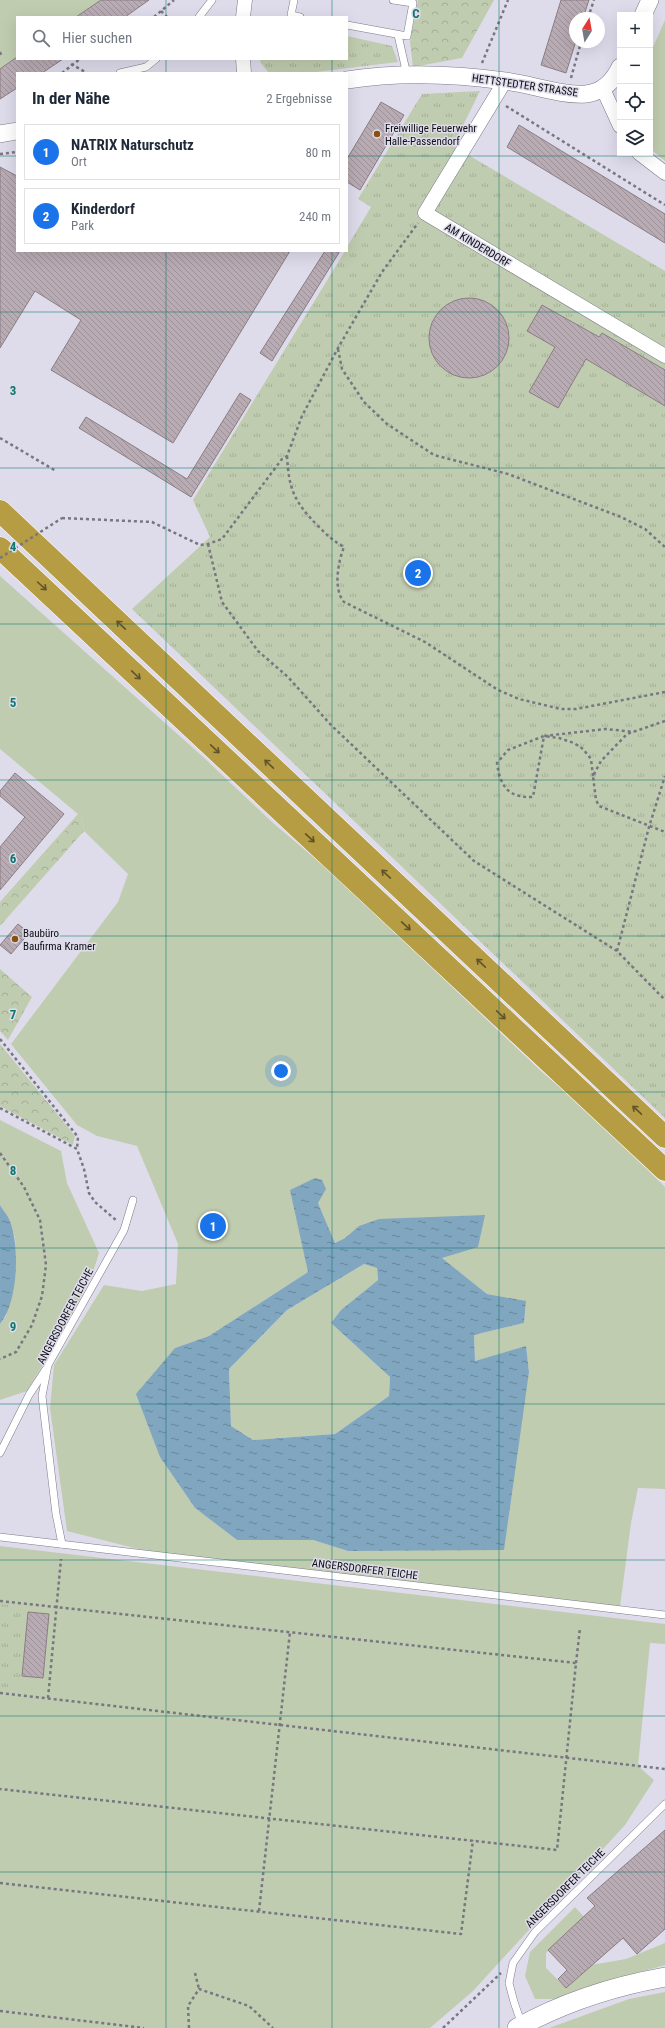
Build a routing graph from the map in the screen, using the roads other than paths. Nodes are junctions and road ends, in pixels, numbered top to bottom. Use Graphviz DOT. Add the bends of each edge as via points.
graph roads {
  1 [pos="212,0"];
  2 [pos="245,0"];
  3 [pos="294,0"];
  4 [pos="393,0"];
  5 [pos="650,0"];
  6 [pos="644,12"];
  7 [pos="200,16"];
  8 [pos="243,16"];
  9 [pos="296,16"];
  10 [pos="348,26"];
  11 [pos="398,35"];
  12 [pos="155,60"];
  13 [pos="243,60"];
  14 [pos="124,72"];
  15 [pos="244,72"];
  16 [pos="617,72"];
  17 [pos="407,76"];
  18 [pos="348,80"];
  19 [pos="505,81"];
  20 [pos="603,89"];
  21 [pos="617,120"];
  22 [pos="16,131"];
  23 [pos="0,134"];
  24 [pos="643,156"];
  25 [pos="665,173"];
  26 [pos="665,356"];
  27 [pos="0,497"];
  28 [pos="0,511"];
  29 [pos="39,547"];
  30 [pos="0,548"];
  31 [pos="665,1137"];
  32 [pos="665,1170"];
  33 [pos="133,1200"];
  34 [pos="48,1366"];
  35 [pos="0,1453"];
  36 [pos="0,1537"];
  37 [pos="62,1544"];
  38 [pos="665,1616"];
  39 [pos="665,1804"];
  40 [pos="665,1977"];
  41 [pos="520,2026"];
  1 -- 7 [label="lane"];
  2 -- 8 [label="street"];
  3 -- 9 [label="lane" via="291,15"];
  4 -- 11 [label="lane" via="413,4 407,36"];
  5 -- 6 [label="street"];
  10 -- 11 [label="lane"];
  11 -- 17 [label="lane"];
  12 -- 14 [label="lane" via="146,67"];
  13 -- 15 [label="street"];
  16 -- 20 [label="street"];
  17 -- 18 [label="street, HETTSTEDTER STRASSE"];
  17 -- 19 [label="street, HETTSTEDTER STRASSE" via="476,77"];
  19 -- 20 [label="street, HETTSTEDTER STRASSE" via="568,93 585,94"];
  19 -- 26 [label="street, AM KINDERDORF" via="425,213"];
  20 -- 21 [label="street"];
  22 -- 23 [label="street"];
  24 -- 25 [label="street"];
  27 -- 29 [label="highway"];
  28 -- 29 [label="highway"];
  31 -- 29 [label="highway, one-way"];
  30 -- 32 [label="highway, one-way"];
  33 -- 34 [label="lane, ANGERSDORFER TEICHE" via="125,1227"];
  34 -- 35 [label="lane" via="29,1396"];
  34 -- 37 [label="lane, ANGERSDORFER TEICHE" via="42,1396"];
  36 -- 37 [label="lane, ANGERSDORFER TEICHE"];
  37 -- 38 [label="lane, ANGERSDORFER TEICHE"];
  39 -- 41 [label="lane, ANGERSDORFER TEICHE" via="535,1932 513,1963 510,1983"];
  40 -- 41 [label="main road" via="570,2003"];
}
